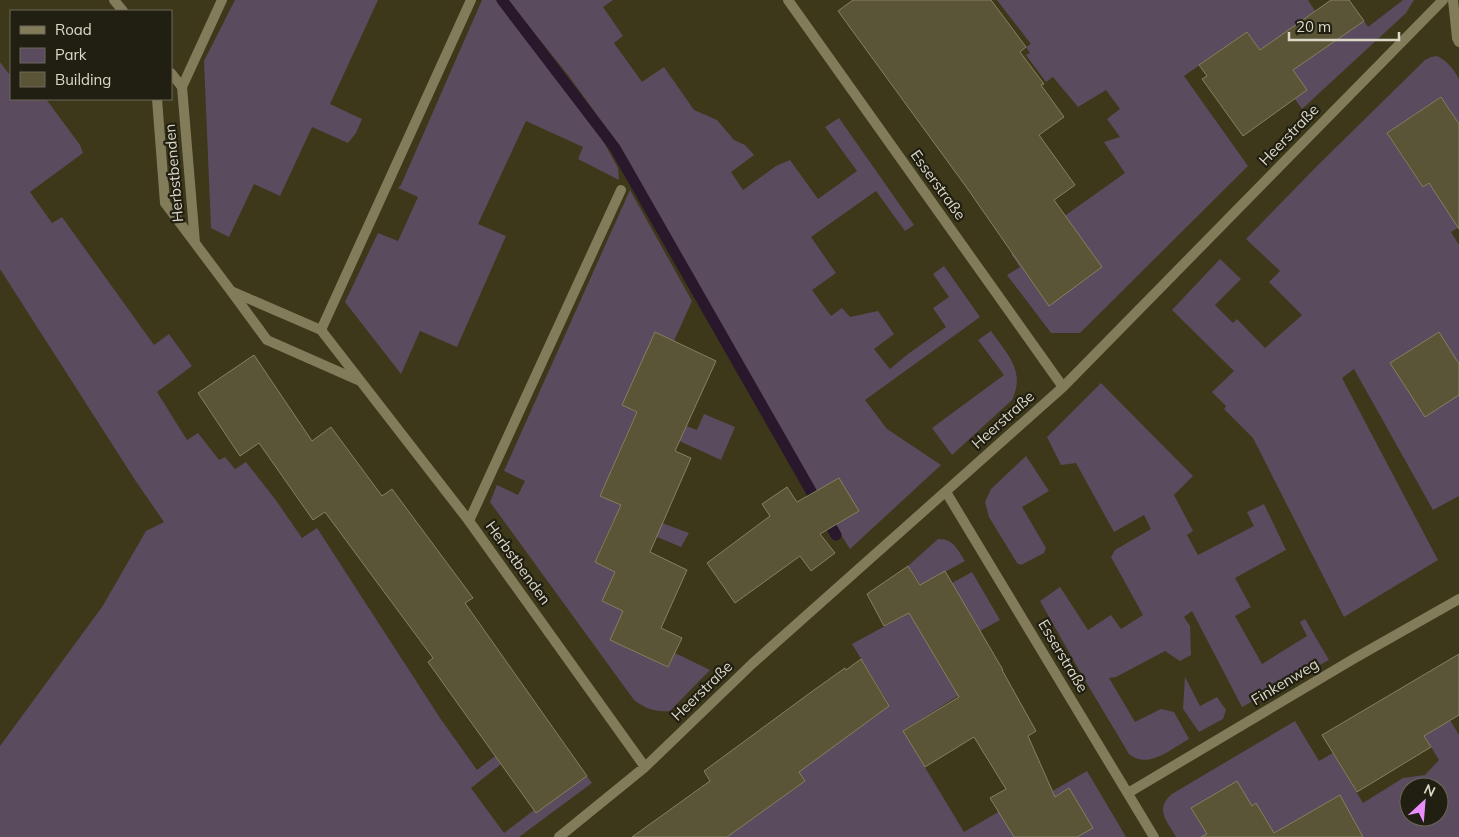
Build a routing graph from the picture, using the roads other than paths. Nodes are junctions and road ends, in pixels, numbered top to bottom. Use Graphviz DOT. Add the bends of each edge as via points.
graph roads {
  1 [pos="114,0"];
  2 [pos="222,0"];
  3 [pos="471,0"];
  4 [pos="788,0"];
  5 [pos="1443,0"];
  6 [pos="1453,0"];
  7 [pos="122,10"];
  8 [pos="1459,42"];
  9 [pos="172,74"];
  10 [pos="182,87"];
  11 [pos="157,100"];
  12 [pos="620,190"];
  13 [pos="196,244"];
  14 [pos="231,290"];
  15 [pos="321,330"];
  16 [pos="361,382"];
  17 [pos="1063,387"];
  18 [pos="946,492"];
  19 [pos="469,521"];
  20 [pos="1459,599"];
  21 [pos="645,766"];
  22 [pos="1128,793"];
  23 [pos="566,835"];
  24 [pos="1154,837"];
  1 -- 7 [label="street"];
  2 -- 10 [label="street"];
  3 -- 15 [label="street"];
  4 -- 17 [label="street, Esserstraße"];
  5 -- 17 [label="street, Heerstraße"];
  6 -- 8 [label="street"];
  9 -- 10 [label="street"];
  10 -- 13 [label="street, Herbstbenden"];
  11 -- 13 [label="street, Herbstbenden" via="165,203"];
  12 -- 19 [label="street"];
  13 -- 14 [label="street, Herbstbenden"];
  14 -- 15 [label="street, Herbstbenden"];
  14 -- 16 [label="street, Herbstbenden" via="266,340"];
  15 -- 16 [label="street, Herbstbenden"];
  16 -- 19 [label="street, Herbstbenden"];
  17 -- 18 [label="street, Heerstraße"];
  18 -- 21 [label="street, Heerstraße" via="753,663"];
  18 -- 22 [label="street, Esserstraße"];
  19 -- 21 [label="street, Herbstbenden"];
  20 -- 22 [label="street, Finkenweg"];
  21 -- 23 [label="street, Heerstraße"];
  22 -- 24 [label="street, Esserstraße"];
}
